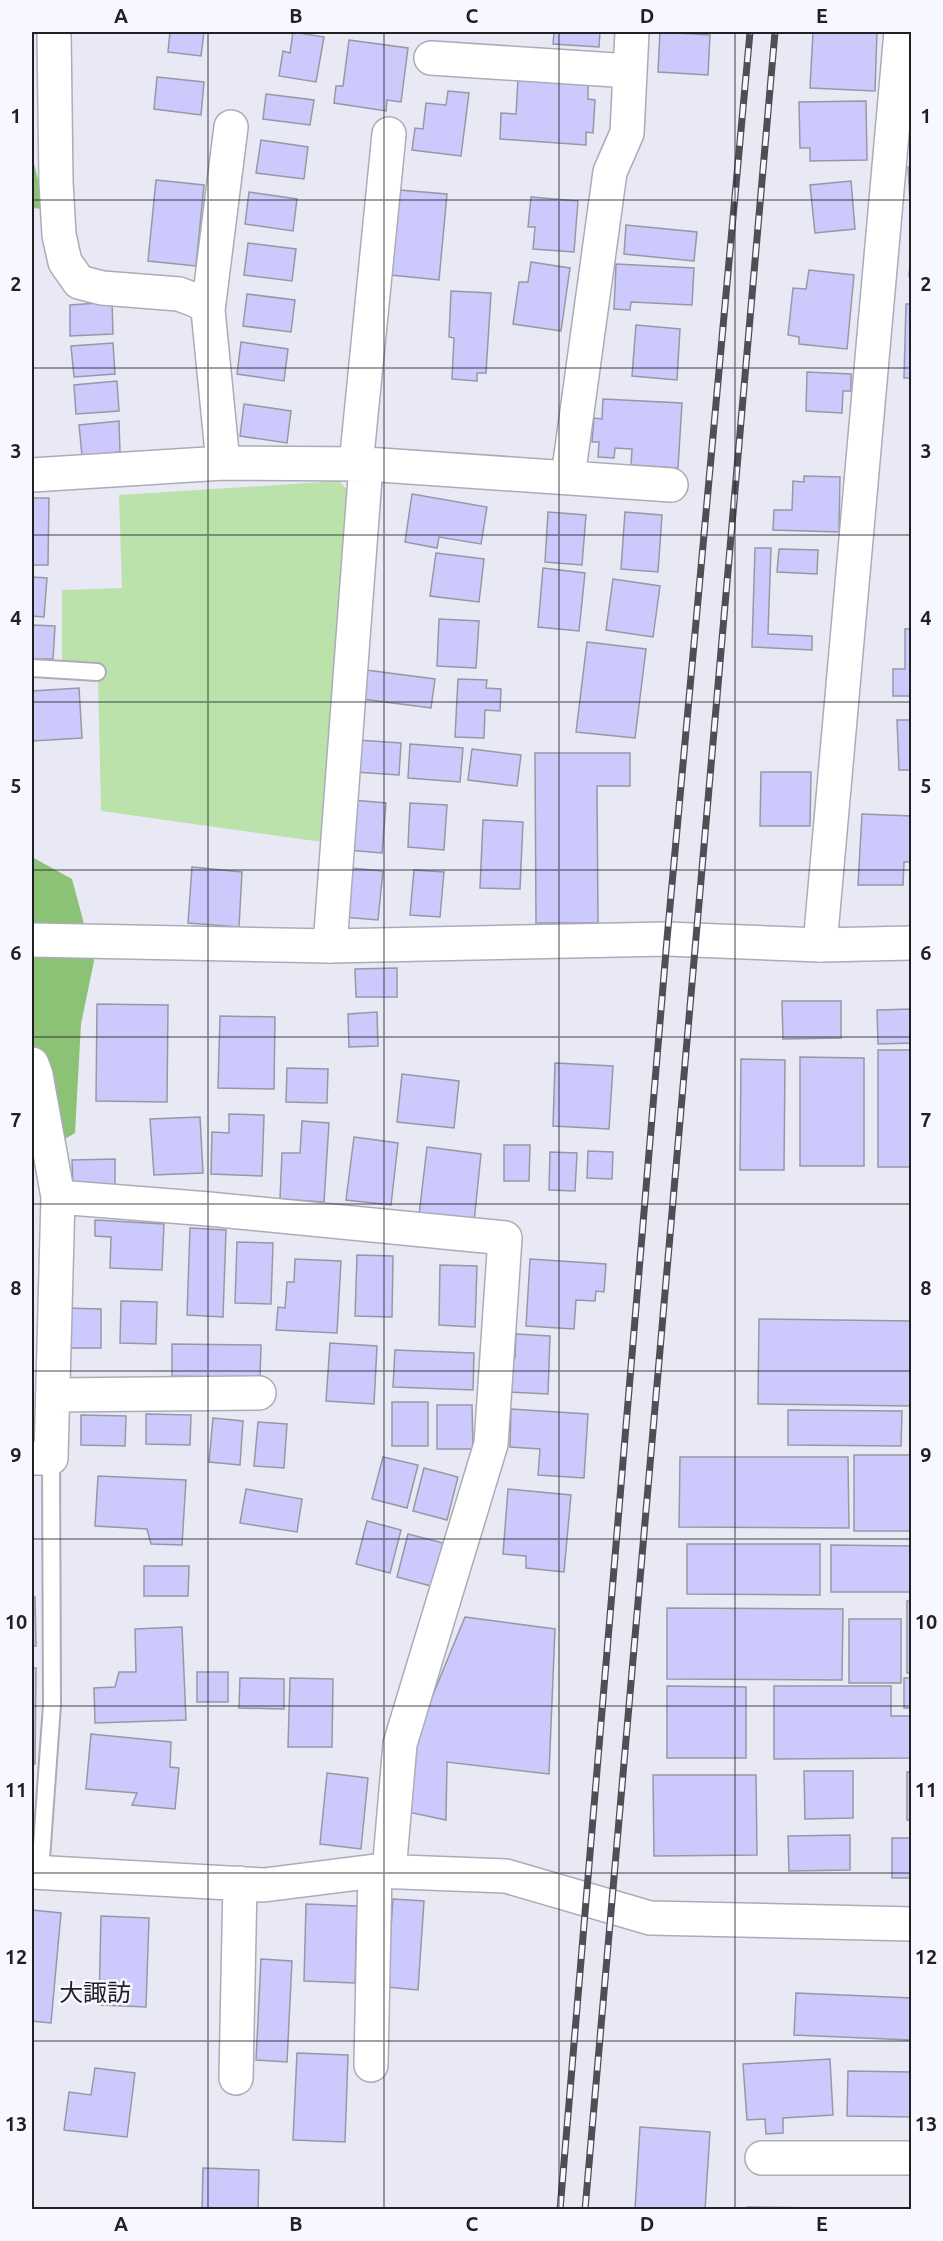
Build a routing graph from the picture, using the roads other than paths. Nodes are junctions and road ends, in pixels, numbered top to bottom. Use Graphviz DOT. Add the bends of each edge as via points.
graph roads {
  1 [pos="54,32"];
  2 [pos="633,32"];
  3 [pos="901,32"];
  4 [pos="431,57"];
  5 [pos="630,71"];
  6 [pos="904,86"];
  7 [pos="231,128"];
  8 [pos="389,134"];
  9 [pos="208,310"];
  10 [pos="223,463"];
  11 [pos="361,464"];
  12 [pos="32,476"];
  13 [pos="568,477"];
  14 [pos="671,485"];
  15 [pos="32,668"];
  16 [pos="97,672"];
  17 [pos="32,940"];
  18 [pos="912,943"];
  19 [pos="820,945"];
  20 [pos="330,946"];
  21 [pos="32,1064"];
  22 [pos="58,1197"];
  23 [pos="259,1393"];
  24 [pos="53,1395"];
  25 [pos="41,1458"];
  26 [pos="36,1872"];
  27 [pos="382,1872"];
  28 [pos="240,1883"];
  29 [pos="912,1924"];
  30 [pos="371,2064"];
  31 [pos="236,2078"];
  32 [pos="762,2158"];
  33 [pos="912,2158"];
  1 -- 9 [label="street" via="56,182 65,262 79,282 102,288 179,294 200,302"];
  2 -- 5 [label="street"];
  3 -- 6 [label="street"];
  4 -- 5 [label="street"];
  5 -- 13 [label="street" via="627,133 610,172"];
  6 -- 19 [label="street"];
  7 -- 9 [label="street"];
  8 -- 11 [label="street"];
  9 -- 10 [label="street"];
  10 -- 11 [label="street"];
  10 -- 12 [label="street"];
  11 -- 13 [label="street"];
  11 -- 20 [label="street"];
  13 -- 14 [label="street"];
  15 -- 16 [label="lane"];
  17 -- 20 [label="street"];
  18 -- 19 [label="street"];
  19 -- 20 [label="street" via="668,939"];
  21 -- 22 [label="street"];
  22 -- 24 [label="street"];
  22 -- 27 [label="street" via="505,1239 491,1444 400,1744"];
  23 -- 24 [label="street"];
  24 -- 25 [label="street"];
  25 -- 26 [label="lane" via="52,1705"];
  26 -- 28 [label="street"];
  27 -- 28 [label="street" via="264,1885"];
  27 -- 29 [label="street" via="506,1876 650,1918"];
  27 -- 30 [label="street"];
  28 -- 31 [label="street"];
  32 -- 33 [label="street"];
}
